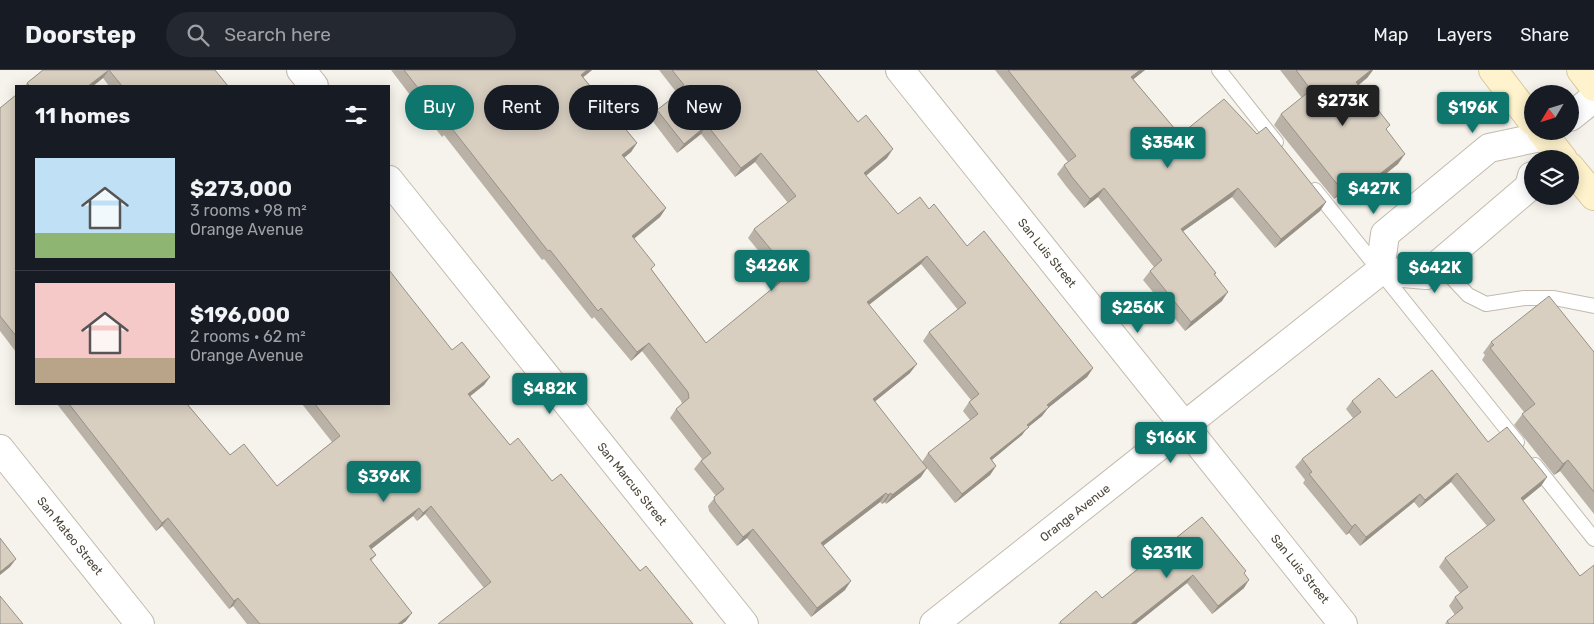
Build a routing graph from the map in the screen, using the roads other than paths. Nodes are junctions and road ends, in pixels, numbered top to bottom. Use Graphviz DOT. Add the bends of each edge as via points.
graph roads {
  1 [pos="301,70"];
  2 [pos="900,70"];
  3 [pos="1219,70"];
  4 [pos="1493,70"];
  5 [pos="1581,70"];
  6 [pos="313,85"];
  7 [pos="1594,87"];
  8 [pos="1594,98"];
  9 [pos="1579,110"];
  10 [pos="1524,113"];
  11 [pos="1524,140"];
  12 [pos="1545,140"];
  13 [pos="1554,150"];
  14 [pos="1287,155"];
  15 [pos="1306,178"];
  16 [pos="1579,178"];
  17 [pos="390,181"];
  18 [pos="1524,191"];
  19 [pos="1594,196"];
  20 [pos="1439,264"];
  21 [pos="1380,272"];
  22 [pos="1594,306"];
  23 [pos="1185,426"];
  24 [pos="0,449"];
  25 [pos="1594,539"];
  26 [pos="140,624"];
  27 [pos="744,624"];
  28 [pos="934,624"];
  29 [pos="1343,624"];
  1 -- 6 [label="street"];
  2 -- 23 [label="street, San Luis Street"];
  3 -- 14 [label="lane"];
  4 -- 10 [label="main road"];
  5 -- 7 [label="main road"];
  8 -- 9 [label="street"];
  11 -- 21 [label="street" via="1489,148 1385,234"];
  12 -- 13 [label="main road"];
  15 -- 21 [label="lane"];
  16 -- 19 [label="main road"];
  17 -- 27 [label="street, San Marcus Street"];
  18 -- 20 [label="street"];
  20 -- 21 [label="street" via="1426,275"];
  20 -- 22 [label="lane" via="1468,295 1486,304 1524,298 1554,298"];
  21 -- 23 [label="street, Orange Avenue"];
  21 -- 25 [label="lane"];
  23 -- 28 [label="street, Orange Avenue"];
  23 -- 29 [label="street, San Luis Street"];
  24 -- 26 [label="street, San Mateo Street"];
}
